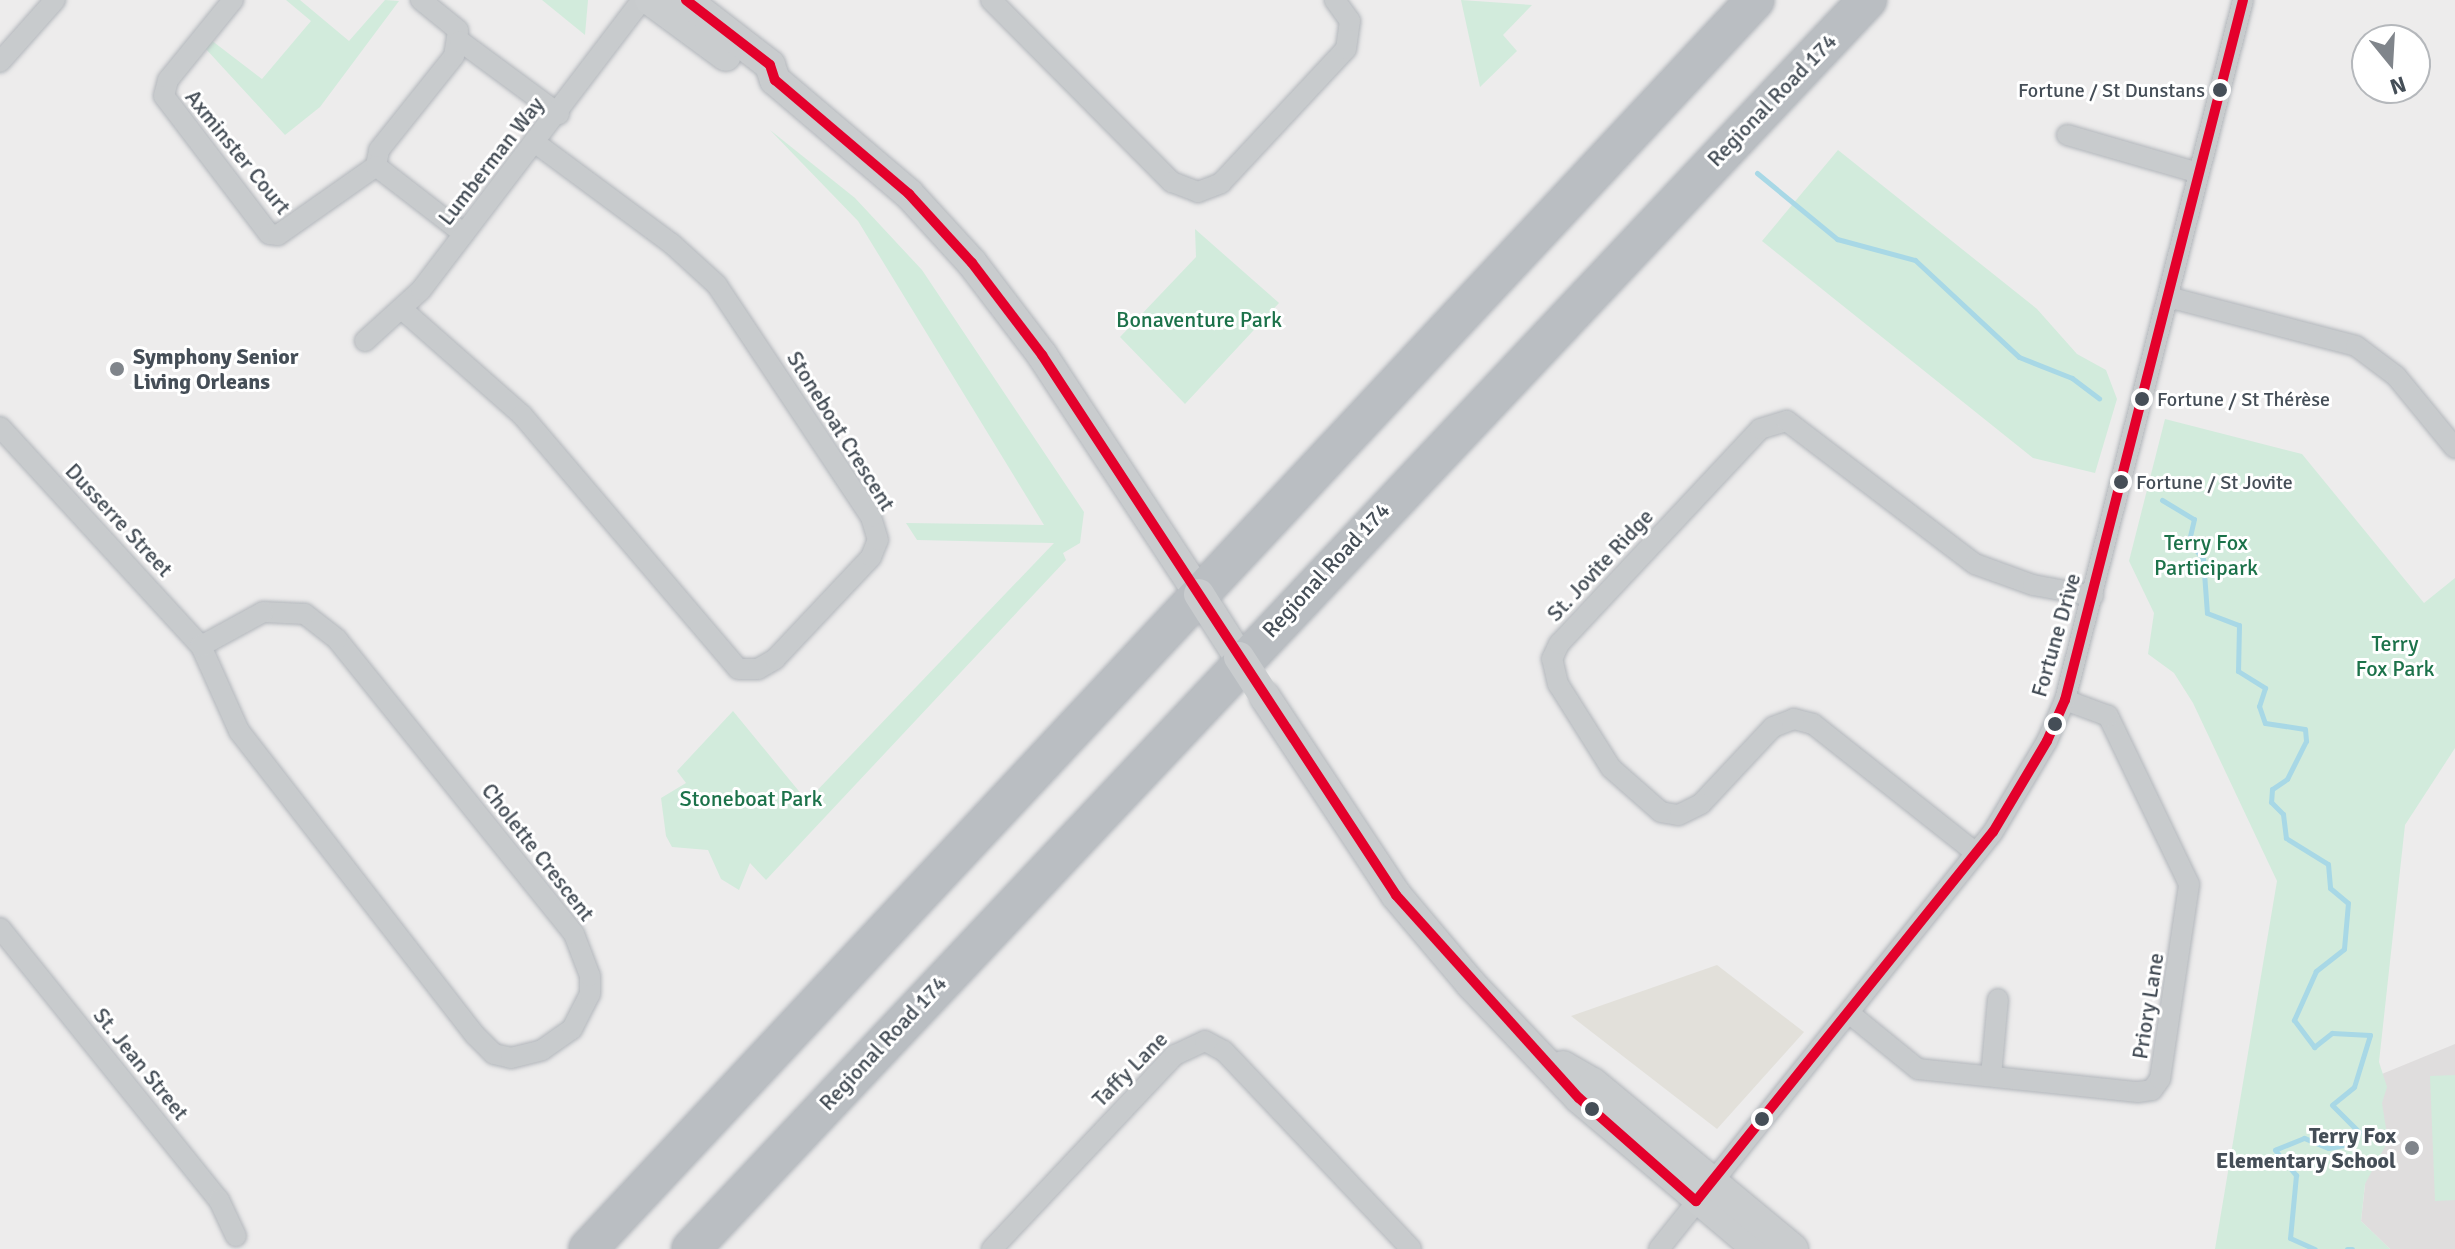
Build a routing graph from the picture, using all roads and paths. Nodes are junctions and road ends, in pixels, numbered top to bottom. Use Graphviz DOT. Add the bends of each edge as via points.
graph roads {
  1 [pos="55,0"];
  2 [pos="233,0"];
  3 [pos="421,0"];
  4 [pos="642,0"];
  5 [pos="650,0"];
  6 [pos="686,0"];
  7 [pos="991,0"];
  8 [pos="1335,0"];
  9 [pos="1755,0"];
  10 [pos="1867,0"];
  11 [pos="2243,0"];
  12 [pos="460,41"];
  13 [pos="0,62"];
  14 [pos="775,80"];
  15 [pos="559,114"];
  16 [pos="2067,135"];
  17 [pos="537,144"];
  18 [pos="376,166"];
  19 [pos="2199,173"];
  20 [pos="464,234"];
  21 [pos="2168,297"];
  22 [pos="403,310"];
  23 [pos="365,341"];
  24 [pos="0,427"];
  25 [pos="2455,448"];
  26 [pos="2093,596"];
  27 [pos="201,646"];
  28 [pos="2065,700"];
  29 [pos="1976,853"];
  30 [pos="0,928"];
  31 [pos="1998,999"];
  32 [pos="1849,1013"];
  33 [pos="1991,1076"];
  34 [pos="1704,1192"];
  35 [pos="236,1236"];
  36 [pos="588,1249"];
  37 [pos="691,1249"];
  38 [pos="992,1249"];
  39 [pos="1411,1249"];
  40 [pos="1659,1249"];
  41 [pos="1758,1249"];
  42 [pos="1793,1249"];
  1 -- 13 [label="street"];
  2 -- 18 [label="street, Axminster Court" via="168,80 164,96 269,234 286,232"];
  3 -- 12 [label="street" via="458,30"];
  4 -- 15 [label="street, Lumberman Way"];
  5 -- 14 [label="main road" via="761,82"];
  6 -- 14 [label="main road" via="770,65"];
  7 -- 8 [label="street" via="1172,182 1198,192 1221,183 1346,49 1350,21"];
  9 -- 36 [label="highway"];
  10 -- 37 [label="highway, Regional Road 174"];
  11 -- 19 [label="street, Fortune Drive"];
  12 -- 15 [label="street"];
  12 -- 18 [label="street, Axminster Court" via="379,150"];
  14 -- 34 [label="main road, bridge" via="870,158 972,263 1174,554 1396,895 1470,983 1544,1056 1593,1083"];
  15 -- 17 [label="street, Lumberman Way"];
  16 -- 19 [label="street"];
  17 -- 20 [label="street, Lumberman Way"];
  17 -- 22 [label="street, Stoneboat Crescent" via="672,244 717,285 871,517 878,540 871,557 775,659 758,669 738,669 522,415"];
  18 -- 20 [label="street"];
  19 -- 21 [label="street, Fortune Drive"];
  20 -- 22 [label="street, Lumberman Way"];
  21 -- 25 [label="street" via="2356,346 2396,376"];
  21 -- 26 [label="street, Fortune Drive"];
  22 -- 23 [label="street, Lumberman Way"];
  24 -- 27 [label="street, Dusserre Street"];
  26 -- 28 [label="street, Fortune Drive"];
  26 -- 29 [label="street, St. Jovite Ridge" via="2033,585 1975,564 1787,421 1760,429 1559,644 1552,659 1558,684 1611,768 1661,812 1678,815 1701,804 1773,727 1794,719 1813,724"];
  27 -- 27 [label="street, Cholette Crescent" via="239,731 475,1035 494,1054 511,1058 542,1050 572,1029 590,994 574,934 337,639 305,614 263,612"];
  28 -- 29 [label="street, Fortune Drive" via="2012,805"];
  28 -- 33 [label="street, Priory Lane" via="2108,716 2189,884 2160,1079 2152,1090 2138,1092"];
  29 -- 32 [label="street, Fortune Drive"];
  30 -- 35 [label="street, St. Jean Street" via="219,1200"];
  31 -- 33 [label="street"];
  32 -- 33 [label="street, Priory Lane" via="1908,1064"];
  32 -- 34 [label="street, Fortune Drive"];
  34 -- 40 [label="street, Fortune Drive"];
  34 -- 41 [label="main road"];
  34 -- 42 [label="main road"];
  38 -- 39 [label="street, Taffy Lane" via="1175,1055 1205,1041 1224,1051"];
}
